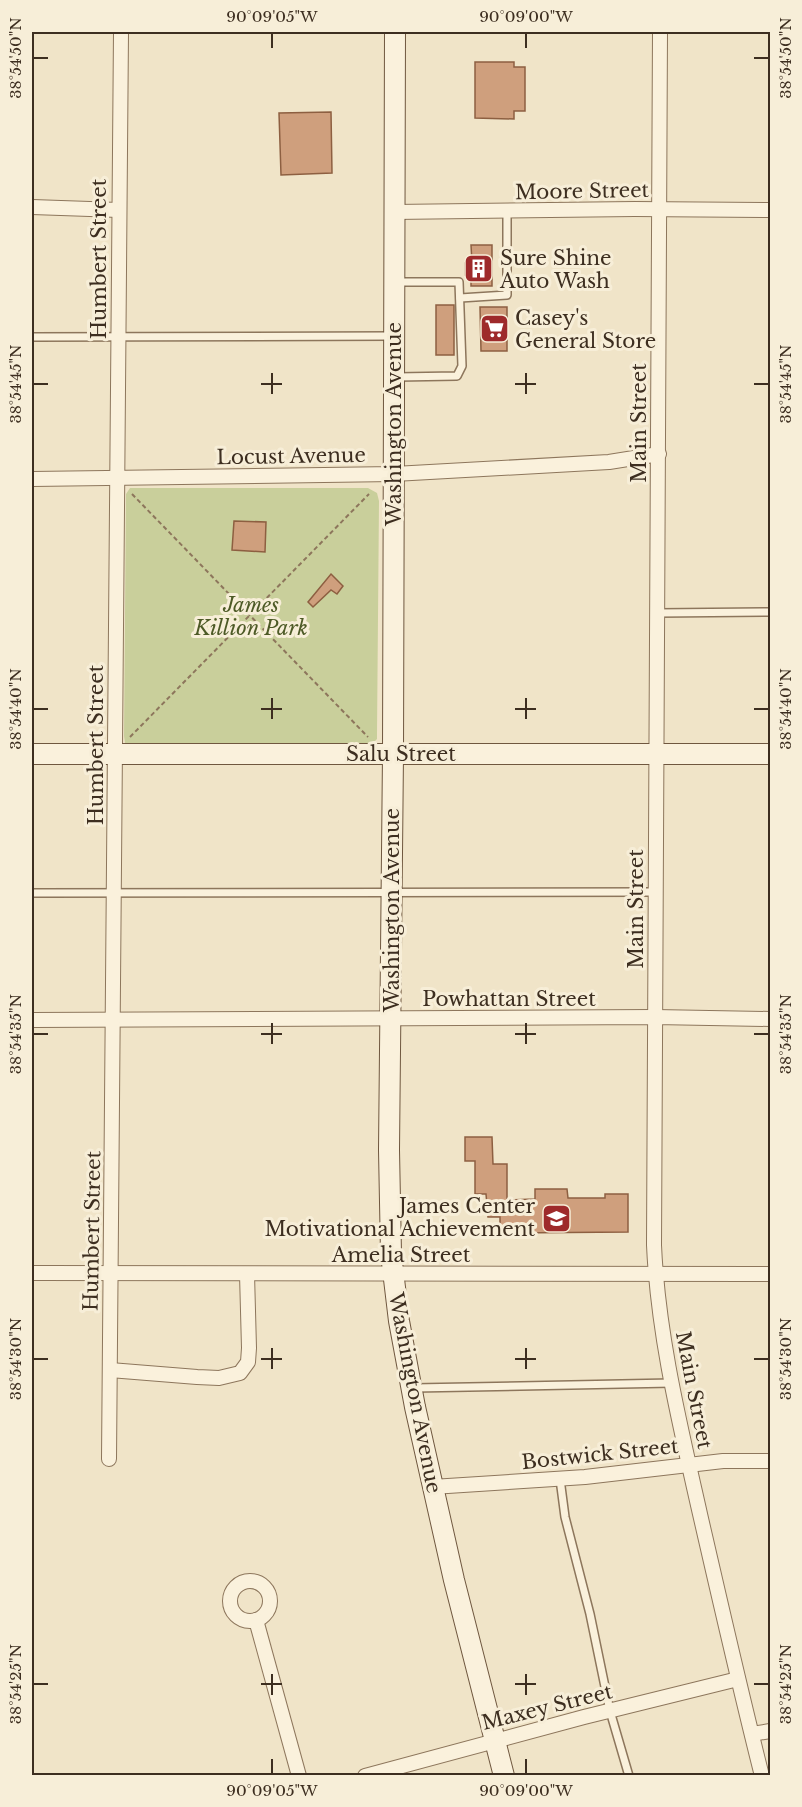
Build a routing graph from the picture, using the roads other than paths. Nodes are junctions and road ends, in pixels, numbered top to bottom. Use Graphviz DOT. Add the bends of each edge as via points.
graph roads {
  1 [pos="120,32"];
  2 [pos="395,32"];
  3 [pos="660,32"];
  4 [pos="32,207"];
  5 [pos="659,209"];
  6 [pos="119,210"];
  7 [pos="771,210"];
  8 [pos="507,211"];
  9 [pos="394,212"];
  10 [pos="394,282"];
  11 [pos="460,298"];
  12 [pos="394,336"];
  13 [pos="32,337"];
  14 [pos="118,337"];
  15 [pos="394,376"];
  16 [pos="659,454"];
  17 [pos="394,474"];
  18 [pos="118,478"];
  19 [pos="32,479"];
  20 [pos="771,612"];
  21 [pos="658,613"];
  22 [pos="32,754"];
  23 [pos="116,754"];
  24 [pos="393,754"];
  25 [pos="657,754"];
  26 [pos="771,754"];
  27 [pos="392,892"];
  28 [pos="656,892"];
  29 [pos="32,893"];
  30 [pos="115,894"];
  31 [pos="655,1017"];
  32 [pos="391,1019"];
  33 [pos="771,1019"];
  34 [pos="32,1020"];
  35 [pos="114,1020"];
  36 [pos="32,1273"];
  37 [pos="111,1273"];
  38 [pos="656,1273"];
  39 [pos="247,1274"];
  40 [pos="771,1274"];
  41 [pos="393,1275"];
  42 [pos="110,1370"];
  43 [pos="672,1383"];
  44 [pos="412,1388"];
  45 [pos="109,1459"];
  46 [pos="771,1461"];
  47 [pos="689,1464"];
  48 [pos="560,1479"];
  49 [pos="432,1487"];
  50 [pos="256,1620"];
  51 [pos="738,1678"];
  52 [pos="610,1711"];
  53 [pos="771,1731"];
  54 [pos="752,1734"];
  55 [pos="495,1741"];
  56 [pos="299,1776"];
  57 [pos="365,1776"];
  58 [pos="504,1776"];
  59 [pos="630,1776"];
  60 [pos="762,1776"];
  1 -- 6 [label="street, Humbert Street"];
  2 -- 9 [label="main road, Washington Avenue"];
  3 -- 5 [label="street, Main Street"];
  4 -- 6 [label="street"];
  5 -- 7 [label="street, Moore Street"];
  5 -- 8 [label="street, Moore Street"];
  5 -- 16 [label="street, Main Street"];
  6 -- 14 [label="street, Humbert Street"];
  8 -- 9 [label="street, Moore Street"];
  8 -- 11 [label="lane" via="507,295"];
  9 -- 10 [label="main road, Washington Avenue"];
  10 -- 11 [label="lane" via="459,282"];
  10 -- 12 [label="main road, Washington Avenue"];
  11 -- 15 [label="lane" via="462,366 457,376"];
  12 -- 14 [label="lane"];
  12 -- 15 [label="main road, Washington Avenue"];
  13 -- 14 [label="lane"];
  14 -- 18 [label="street, Humbert Street"];
  15 -- 17 [label="main road, Washington Avenue"];
  16 -- 17 [label="street, Locust Avenue" via="609,462"];
  16 -- 21 [label="street, Main Street"];
  17 -- 18 [label="street, Locust Avenue"];
  17 -- 24 [label="main road, Washington Avenue"];
  18 -- 19 [label="street, Locust Avenue"];
  18 -- 23 [label="street, Humbert Street"];
  20 -- 21 [label="lane"];
  21 -- 25 [label="street, Main Street"];
  22 -- 23 [label="main road, Salu Street"];
  23 -- 24 [label="main road, Salu Street"];
  23 -- 30 [label="street, Humbert Street"];
  24 -- 25 [label="main road, Salu Street"];
  24 -- 27 [label="main road, Washington Avenue"];
  25 -- 26 [label="main road, Salu Street"];
  25 -- 28 [label="street, Main Street"];
  27 -- 28 [label="lane"];
  27 -- 30 [label="lane"];
  27 -- 32 [label="main road, Washington Avenue"];
  28 -- 31 [label="street, Main Street"];
  29 -- 30 [label="lane"];
  30 -- 35 [label="street, Humbert Street"];
  31 -- 32 [label="street, Powhattan Street"];
  31 -- 33 [label="street, Powhattan Street"];
  31 -- 38 [label="street, Main Street"];
  32 -- 35 [label="street, Powhattan Street"];
  32 -- 41 [label="main road, Washington Avenue"];
  34 -- 35 [label="street, Powhattan Street"];
  35 -- 37 [label="street, Humbert Street"];
  36 -- 37 [label="street, Amelia Street"];
  37 -- 39 [label="street, Amelia Street"];
  37 -- 42 [label="street, Humbert Street"];
  38 -- 40 [label="street, Amelia Street"];
  38 -- 41 [label="street, Amelia Street"];
  38 -- 43 [label="street, Main Street"];
  39 -- 41 [label="street, Amelia Street"];
  39 -- 42 [label="street" via="248,1362 240,1372 219,1378"];
  41 -- 44 [label="main road, Washington Avenue"];
  42 -- 45 [label="street, Humbert Street"];
  43 -- 44 [label="lane"];
  43 -- 47 [label="street, Main Street"];
  44 -- 49 [label="main road, Washington Avenue"];
  46 -- 47 [label="street, Bostwick Street"];
  47 -- 48 [label="street, Bostwick Street"];
  47 -- 51 [label="street, Main Street"];
  48 -- 49 [label="street, Bostwick Street"];
  48 -- 52 [label="lane" via="565,1517"];
  49 -- 55 [label="main road, Washington Avenue"];
  50 -- 56 [label="street"];
  51 -- 52 [label="street, Maxey Street"];
  51 -- 54 [label="street, Main Street"];
  52 -- 55 [label="street, Maxey Street"];
  52 -- 59 [label="lane"];
  53 -- 54 [label="street"];
  54 -- 60 [label="street, Main Street"];
  55 -- 57 [label="street, Maxey Street"];
  55 -- 58 [label="main road, Washington Avenue"];
}
